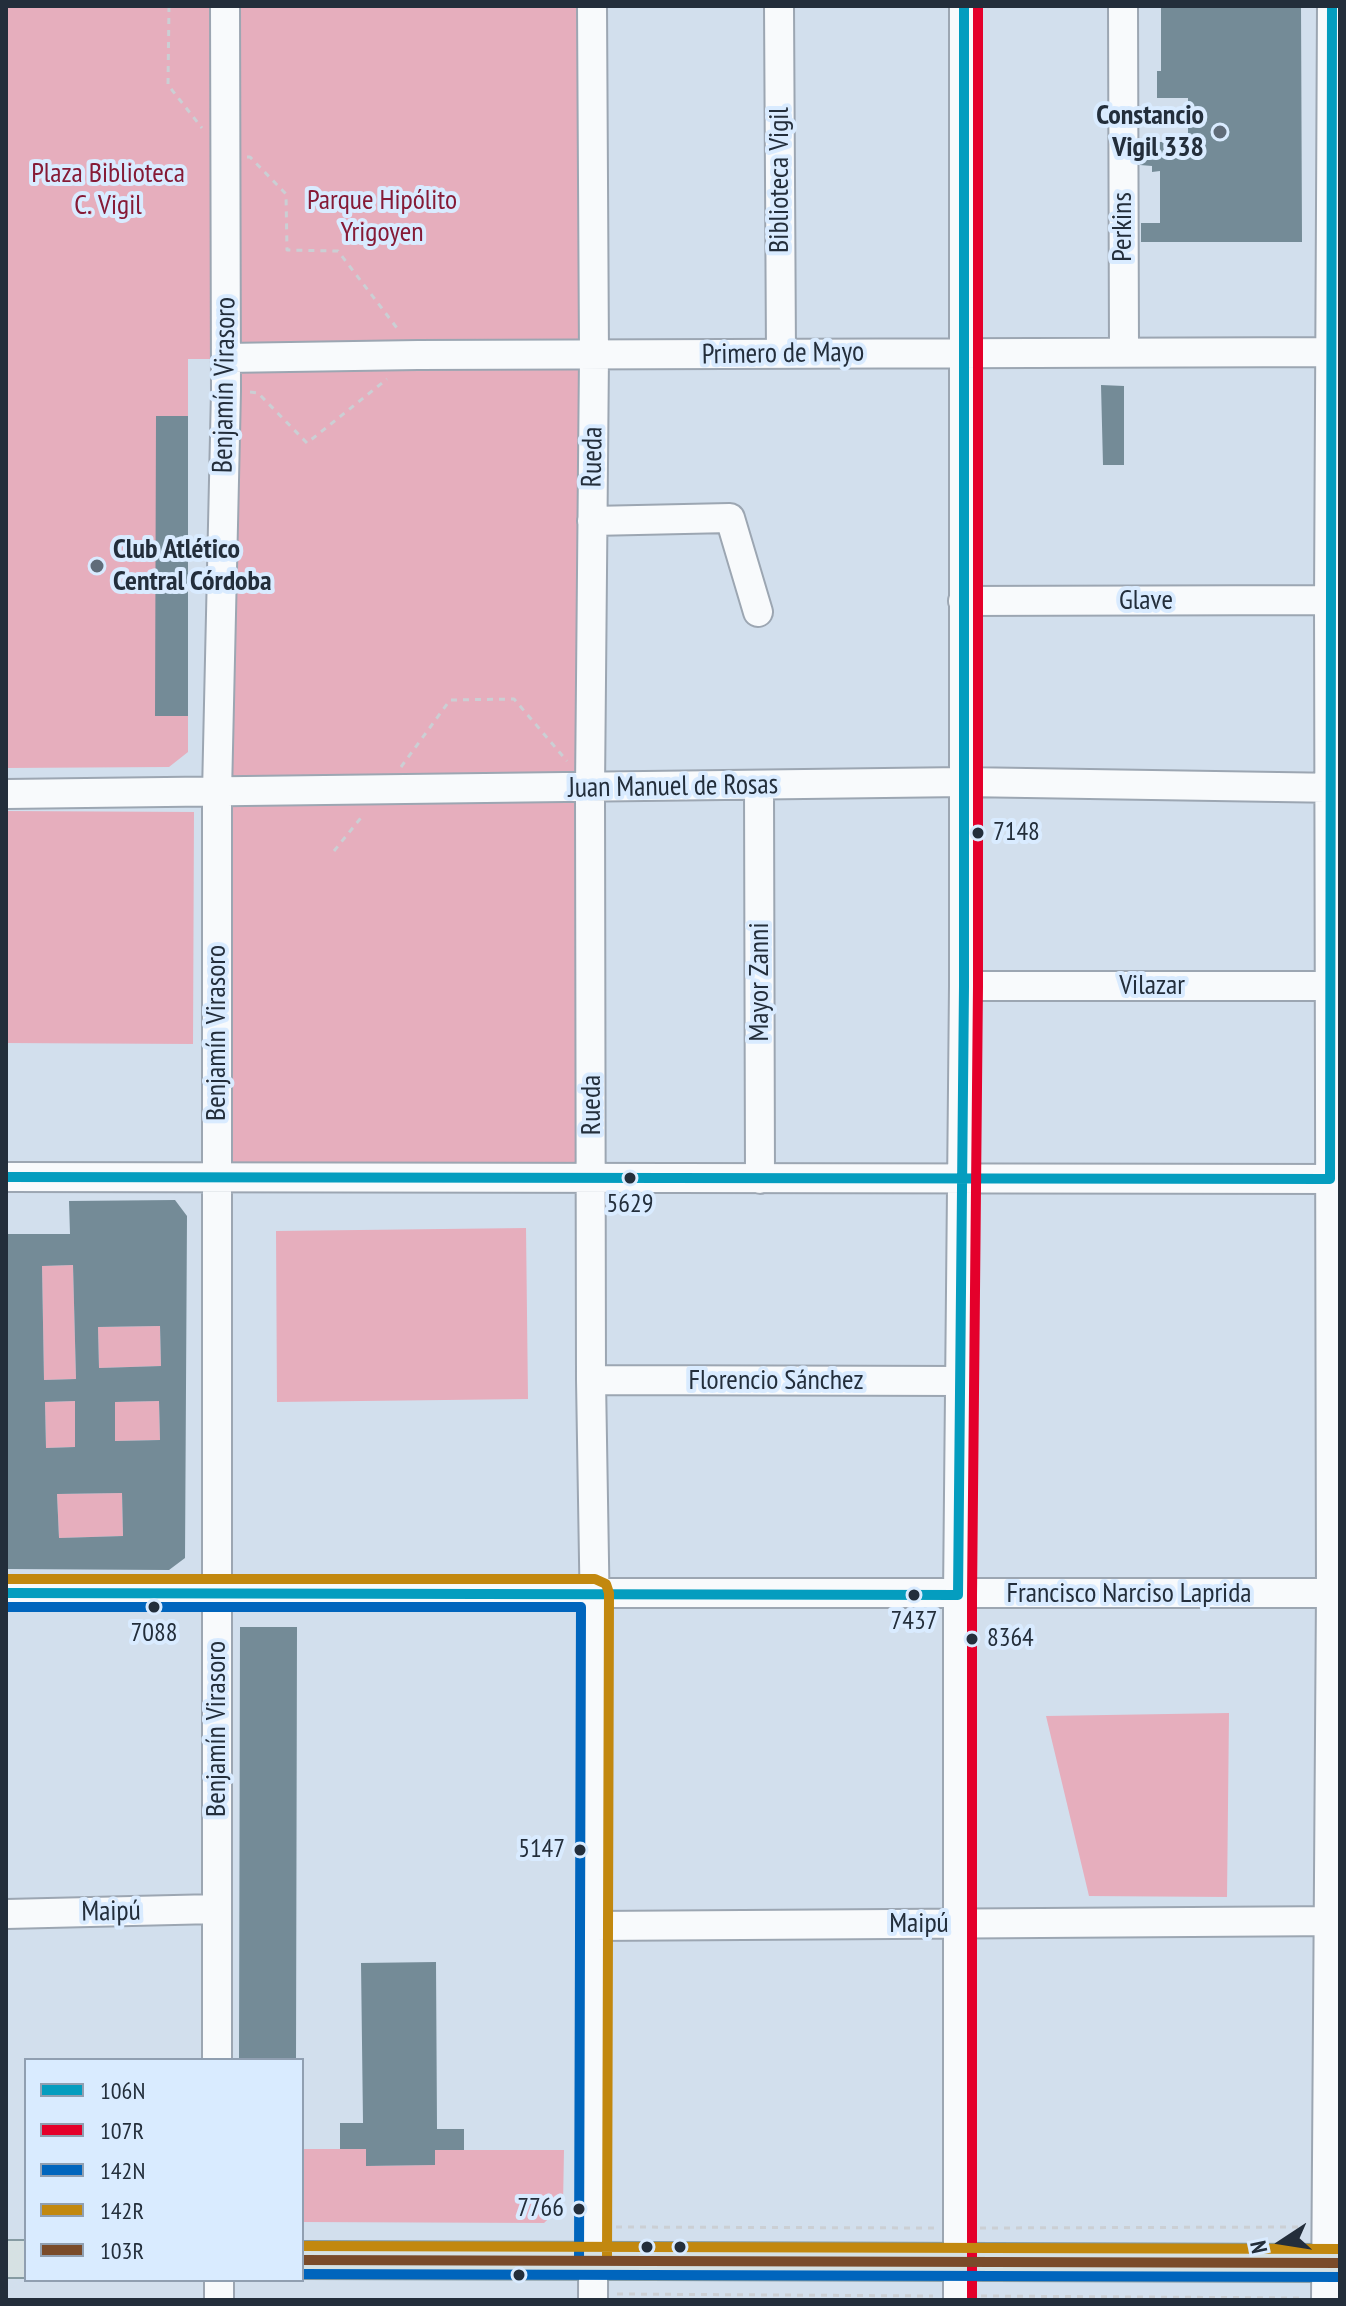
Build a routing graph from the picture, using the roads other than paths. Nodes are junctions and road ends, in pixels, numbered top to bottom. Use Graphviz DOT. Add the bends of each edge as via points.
graph roads {
  1 [pos="225,6"];
  2 [pos="592,6"];
  3 [pos="779,6"];
  4 [pos="964,6"];
  5 [pos="1123,6"];
  6 [pos="1332,6"];
  7 [pos="965,352"];
  8 [pos="1124,352"];
  9 [pos="1336,352"];
  10 [pos="781,354"];
  11 [pos="594,356"];
  12 [pos="226,358"];
  13 [pos="592,521"];
  14 [pos="1329,600"];
  15 [pos="963,601"];
  16 [pos="758,612"];
  17 [pos="964,782"];
  18 [pos="759,786"];
  19 [pos="590,788"];
  20 [pos="1335,788"];
  21 [pos="217,793"];
  22 [pos="6,794"];
  23 [pos="964,986"];
  24 [pos="1335,986"];
  25 [pos="6,1177"];
  26 [pos="592,1178"];
  27 [pos="963,1178"];
  28 [pos="217,1179"];
  29 [pos="760,1179"];
  30 [pos="1335,1179"];
  31 [pos="591,1380"];
  32 [pos="960,1381"];
  33 [pos="6,1593"];
  34 [pos="218,1593"];
  35 [pos="595,1593"];
  36 [pos="1335,1593"];
  37 [pos="958,1595"];
  38 [pos="216,1909"];
  39 [pos="6,1914"];
  40 [pos="1334,1921"];
  41 [pos="958,1924"];
  42 [pos="594,1926"];
  43 [pos="217,2058"];
  44 [pos="304,2260"];
  45 [pos="593,2260"];
  46 [pos="959,2262"];
  47 [pos="1334,2263"];
  48 [pos="593,2300"];
  49 [pos="958,2300"];
  50 [pos="1326,2300"];
  1 -- 12 [label="street, Benjamín Virasoro"];
  2 -- 11 [label="street, Rueda"];
  3 -- 10 [label="street, Biblioteca Vigil"];
  4 -- 7 [label="street"];
  5 -- 8 [label="street, Perkins"];
  6 -- 9 [label="street"];
  7 -- 8 [label="street, Primero de Mayo"];
  7 -- 10 [label="street, Primero de Mayo"];
  7 -- 15 [label="street"];
  8 -- 9 [label="street, Primero de Mayo"];
  9 -- 14 [label="street"];
  10 -- 11 [label="street, Primero de Mayo"];
  11 -- 12 [label="street, Primero de Mayo"];
  11 -- 13 [label="street, Rueda"];
  12 -- 21 [label="street, Benjamín Virasoro"];
  13 -- 16 [label="street" via="730,518"];
  13 -- 19 [label="street, Rueda"];
  14 -- 15 [label="street, Glave"];
  14 -- 20 [label="street"];
  15 -- 17 [label="street"];
  17 -- 18 [label="street, Juan Manuel de Rosas"];
  17 -- 20 [label="street, Juan Manuel de Rosas"];
  17 -- 23 [label="street"];
  18 -- 19 [label="street, Juan Manuel de Rosas"];
  18 -- 29 [label="street, Mayor Zanni"];
  19 -- 21 [label="street, Juan Manuel de Rosas"];
  19 -- 26 [label="street, Rueda"];
  20 -- 24 [label="street"];
  21 -- 22 [label="street, Juan Manuel de Rosas"];
  21 -- 28 [label="street, Benjamín Virasoro"];
  23 -- 24 [label="street, Vilazar"];
  23 -- 27 [label="street"];
  24 -- 30 [label="street"];
  25 -- 28 [label="street"];
  26 -- 28 [label="street"];
  26 -- 29 [label="street"];
  26 -- 31 [label="street, Rueda"];
  27 -- 29 [label="street"];
  27 -- 30 [label="street"];
  27 -- 32 [label="street"];
  28 -- 34 [label="street, Benjamín Virasoro"];
  30 -- 36 [label="street"];
  31 -- 32 [label="street, Florencio Sánchez"];
  31 -- 35 [label="street, Rueda"];
  32 -- 37 [label="street"];
  33 -- 34 [label="street, Francisco Narciso Laprida"];
  34 -- 35 [label="street, Francisco Narciso Laprida"];
  34 -- 38 [label="street, Benjamín Virasoro"];
  35 -- 37 [label="street, Francisco Narciso Laprida"];
  35 -- 42 [label="street, Rueda"];
  36 -- 37 [label="street, Francisco Narciso Laprida"];
  36 -- 40 [label="street"];
  37 -- 41 [label="street"];
  38 -- 39 [label="street, Maipú"];
  38 -- 43 [label="street, Benjamín Virasoro"];
  40 -- 41 [label="street, Maipú"];
  40 -- 47 [label="street"];
  41 -- 42 [label="street, Maipú"];
  41 -- 46 [label="street"];
  42 -- 45 [label="street, Rueda"];
  44 -- 45 [label="main road"];
  45 -- 46 [label="main road"];
  45 -- 48 [label="street, Rueda"];
  46 -- 47 [label="main road"];
  46 -- 49 [label="street"];
  47 -- 50 [label="street"];
}
